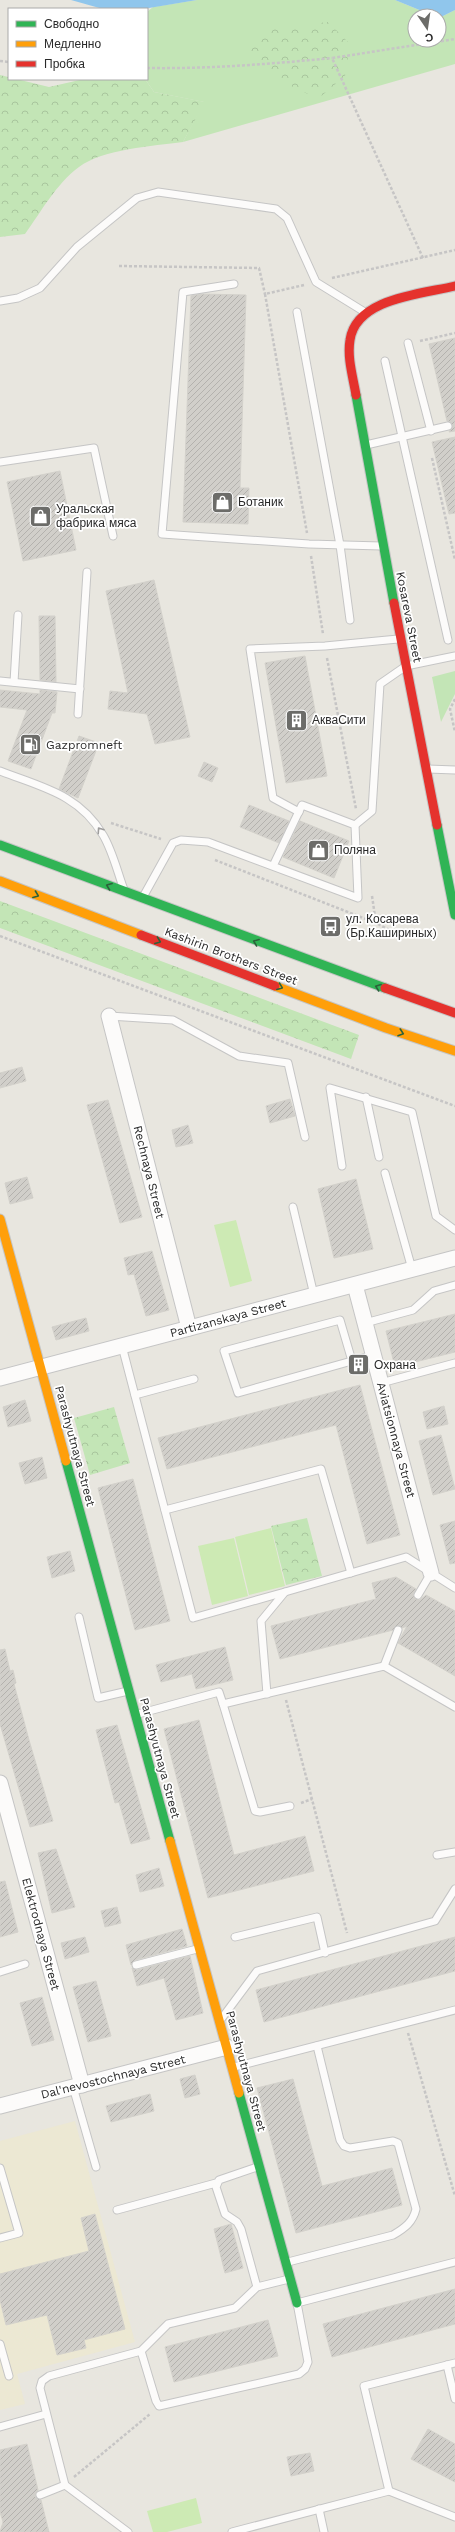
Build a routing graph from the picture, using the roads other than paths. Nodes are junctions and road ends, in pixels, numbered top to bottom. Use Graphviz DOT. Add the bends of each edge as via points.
graph roads {
  1 [pos="234,284"];
  2 [pos="455,286"];
  3 [pos="0,301"];
  4 [pos="297,312"];
  5 [pos="364,312"];
  6 [pos="408,343"];
  7 [pos="385,361"];
  8 [pos="448,426"];
  9 [pos="431,431"];
  10 [pos="402,437"];
  11 [pos="365,445"];
  12 [pos="0,462"];
  13 [pos="113,536"];
  14 [pos="340,545"];
  15 [pos="383,546"];
  16 [pos="87,572"];
  17 [pos="18,615"];
  18 [pos="350,620"];
  19 [pos="400,638"];
  20 [pos="448,640"];
  21 [pos="455,656"];
  22 [pos="406,666"];
  23 [pos="0,681"];
  24 [pos="14,682"];
  25 [pos="80,689"];
  26 [pos="78,714"];
  27 [pos="426,769"];
  28 [pos="0,770"];
  29 [pos="455,770"];
  30 [pos="299,812"];
  31 [pos="355,825"];
  32 [pos="0,845"];
  33 [pos="272,866"];
  34 [pos="0,881"];
  35 [pos="125,892"];
  36 [pos="142,899"];
  37 [pos="455,915"];
  38 [pos="455,1013"];
  39 [pos="109,1016"];
  40 [pos="455,1051"];
  41 [pos="366,1097"];
  42 [pos="305,1137"];
  43 [pos="378,1157"];
  44 [pos="342,1166"];
  45 [pos="385,1173"];
  46 [pos="293,1207"];
  47 [pos="0,1219"];
  48 [pos="455,1230"];
  49 [pos="455,1258"];
  50 [pos="412,1269"];
  51 [pos="355,1284"];
  52 [pos="455,1285"];
  53 [pos="314,1295"];
  54 [pos="365,1323"];
  55 [pos="189,1328"];
  56 [pos="122,1346"];
  57 [pos="373,1355"];
  58 [pos="352,1361"];
  59 [pos="455,1363"];
  60 [pos="40,1367"];
  61 [pos="0,1378"];
  62 [pos="194,1379"];
  63 [pos="381,1383"];
  64 [pos="135,1396"];
  65 [pos="165,1510"];
  66 [pos="352,1573"];
  67 [pos="431,1573"];
  68 [pos="455,1588"];
  69 [pos="285,1592"];
  70 [pos="418,1595"];
  71 [pos="79,1617"];
  72 [pos="398,1630"];
  73 [pos="384,1666"];
  74 [pos="130,1691"];
  75 [pos="267,1694"];
  76 [pos="223,1704"];
  77 [pos="455,1707"];
  78 [pos="136,1715"];
  79 [pos="0,1783"];
  80 [pos="290,1806"];
  81 [pos="455,1852"];
  82 [pos="437,1855"];
  83 [pos="455,1888"];
  84 [pos="235,1937"];
  85 [pos="200,1949"];
  86 [pos="325,1953"];
  87 [pos="25,1964"];
  88 [pos="136,1965"];
  89 [pos="0,1972"];
  90 [pos="455,2010"];
  91 [pos="220,2021"];
  92 [pos="317,2046"];
  93 [pos="227,2047"];
  94 [pos="232,2068"];
  95 [pos="77,2086"];
  96 [pos="0,2106"];
  97 [pos="260,2166"];
  98 [pos="96,2167"];
  99 [pos="0,2168"];
  100 [pos="216,2183"];
  101 [pos="117,2210"];
  102 [pos="0,2238"];
  103 [pos="455,2262"];
  104 [pos="286,2263"];
  105 [pos="290,2278"];
  106 [pos="257,2287"];
  107 [pos="297,2303"];
  108 [pos="0,2344"];
  109 [pos="141,2351"];
  110 [pos="455,2363"];
  111 [pos="447,2365"];
  112 [pos="8,2376"];
  113 [pos="455,2399"];
  114 [pos="46,2414"];
  115 [pos="0,2427"];
  116 [pos="65,2485"];
  117 [pos="389,2491"];
  118 [pos="40,2495"];
  119 [pos="319,2510"];
  120 [pos="455,2517"];
  121 [pos="128,2532"];
  122 [pos="232,2532"];
  123 [pos="324,2532"];
  1 -- 14 [label="lane" via="183,292 162,534"];
  2 -- 5 [label="main road" via="382,304"];
  3 -- 5 [label="lane" via="18,298 40,288 77,247 137,198 158,192 276,209 288,218 316,282"];
  4 -- 14 [label="lane"];
  5 -- 11 [label="main road, Kosareva Street" via="354,324 348,341"];
  6 -- 9 [label="lane"];
  7 -- 10 [label="lane"];
  8 -- 9 [label="lane"];
  9 -- 10 [label="lane"];
  10 -- 11 [label="lane"];
  10 -- 20 [label="lane"];
  11 -- 15 [label="main road, Kosareva Street"];
  12 -- 13 [label="lane" via="94,448"];
  14 -- 15 [label="lane"];
  14 -- 18 [label="lane"];
  15 -- 19 [label="main road, Kosareva Street"];
  16 -- 25 [label="lane"];
  17 -- 24 [label="lane"];
  19 -- 22 [label="main road, Kosareva Street"];
  19 -- 30 [label="lane" via="325,646 250,649 273,798"];
  21 -- 22 [label="lane"];
  22 -- 27 [label="main road, Kosareva Street"];
  22 -- 31 [label="lane" via="380,684 372,811"];
  23 -- 24 [label="lane"];
  24 -- 25 [label="lane"];
  25 -- 26 [label="lane"];
  27 -- 29 [label="lane"];
  27 -- 37 [label="main road, Kosareva Street"];
  35 -- 28 [label="lane, one-way" via="104,836 91,817 70,798"];
  30 -- 31 [label="lane" via="302,805"];
  30 -- 33 [label="lane"];
  31 -- 33 [label="lane" via="358,898"];
  35 -- 32 [label="main road, Kashirin Brothers Street, one-way"];
  33 -- 36 [label="lane" via="208,842 181,840 173,843"];
  34 -- 40 [label="main road, Kashirin Brothers Street, one-way" via="386,1028"];
  35 -- 36 [label="main road, Kashirin Brothers Street"];
  38 -- 36 [label="main road, Kashirin Brothers Street, one-way"];
  39 -- 42 [label="lane" via="174,1020 239,1056 288,1062"];
  39 -- 55 [label="street, Rechnaya Street"];
  41 -- 43 [label="lane"];
  41 -- 44 [label="lane" via="330,1088"];
  41 -- 48 [label="lane" via="412,1112 436,1216"];
  45 -- 50 [label="lane"];
  46 -- 53 [label="lane"];
  47 -- 60 [label="main road, Parashyutnaya Street"];
  49 -- 50 [label="street, Partizanskaya Street"];
  50 -- 51 [label="street, Partizanskaya Street"];
  51 -- 53 [label="street, Partizanskaya Street"];
  51 -- 54 [label="street, Aviatsionnaya Street"];
  52 -- 54 [label="lane" via="434,1291 413,1310"];
  53 -- 55 [label="street, Partizanskaya Street"];
  54 -- 57 [label="street, Aviatsionnaya Street"];
  55 -- 56 [label="street, Partizanskaya Street"];
  56 -- 60 [label="street, Partizanskaya Street"];
  56 -- 64 [label="lane"];
  57 -- 58 [label="lane"];
  57 -- 63 [label="street, Aviatsionnaya Street"];
  58 -- 58 [label="lane" via="238,1393 224,1351 340,1320"];
  59 -- 63 [label="lane"];
  60 -- 61 [label="street, Partizanskaya Street"];
  60 -- 74 [label="main road, Parashyutnaya Street"];
  62 -- 64 [label="lane"];
  63 -- 67 [label="street, Aviatsionnaya Street"];
  64 -- 65 [label="lane"];
  65 -- 66 [label="lane" via="321,1469"];
  65 -- 69 [label="lane" via="193,1618"];
  66 -- 67 [label="lane" via="406,1558"];
  66 -- 69 [label="lane"];
  67 -- 68 [label="lane"];
  67 -- 70 [label="lane"];
  69 -- 75 [label="lane" via="261,1621"];
  71 -- 74 [label="lane" via="98,1698"];
  72 -- 73 [label="lane"];
  73 -- 75 [label="lane"];
  73 -- 77 [label="lane"];
  74 -- 78 [label="main road, Parashyutnaya Street"];
  75 -- 76 [label="lane"];
  76 -- 78 [label="lane" via="219,1692"];
  76 -- 80 [label="lane" via="255,1811"];
  78 -- 85 [label="main road, Parashyutnaya Street"];
  79 -- 95 [label="street, Elektrodnaya Street"];
  81 -- 82 [label="lane"];
  83 -- 86 [label="lane" via="435,1921"];
  84 -- 86 [label="lane" via="316,1917"];
  85 -- 88 [label="lane"];
  85 -- 91 [label="main road, Parashyutnaya Street"];
  86 -- 91 [label="lane" via="257,1971"];
  87 -- 89 [label="lane"];
  90 -- 92 [label="lane"];
  91 -- 93 [label="main road, Parashyutnaya Street"];
  92 -- 94 [label="lane"];
  92 -- 104 [label="lane" via="340,2140 344,2146 350,2148 393,2140 398,2143 416,2209 409,2223 394,2235"];
  93 -- 94 [label="main road, Parashyutnaya Street"];
  93 -- 95 [label="street, Dal'nevostochnaya Street"];
  94 -- 97 [label="main road, Parashyutnaya Street"];
  95 -- 96 [label="street, Dal'nevostochnaya Street"];
  95 -- 98 [label="lane"];
  97 -- 100 [label="lane"];
  97 -- 104 [label="main road, Parashyutnaya Street"];
  99 -- 102 [label="lane" via="19,2233"];
  100 -- 101 [label="lane"];
  100 -- 106 [label="lane" via="224,2214 237,2222 241,2229"];
  103 -- 107 [label="lane"];
  104 -- 105 [label="main road, Parashyutnaya Street"];
  105 -- 106 [label="lane"];
  105 -- 107 [label="main road, Parashyutnaya Street"];
  106 -- 109 [label="lane" via="235,2308 168,2324"];
  107 -- 109 [label="lane" via="308,2362 299,2374 160,2406 156,2402"];
  108 -- 112 [label="lane"];
  109 -- 114 [label="lane" via="49,2376 42,2381 40,2388"];
  110 -- 111 [label="lane"];
  111 -- 113 [label="lane"];
  111 -- 117 [label="lane" via="364,2386"];
  114 -- 115 [label="lane"];
  114 -- 116 [label="lane"];
  116 -- 118 [label="lane"];
  116 -- 121 [label="lane"];
  117 -- 119 [label="lane"];
  117 -- 120 [label="lane"];
  119 -- 122 [label="lane"];
  119 -- 123 [label="lane"];
}
